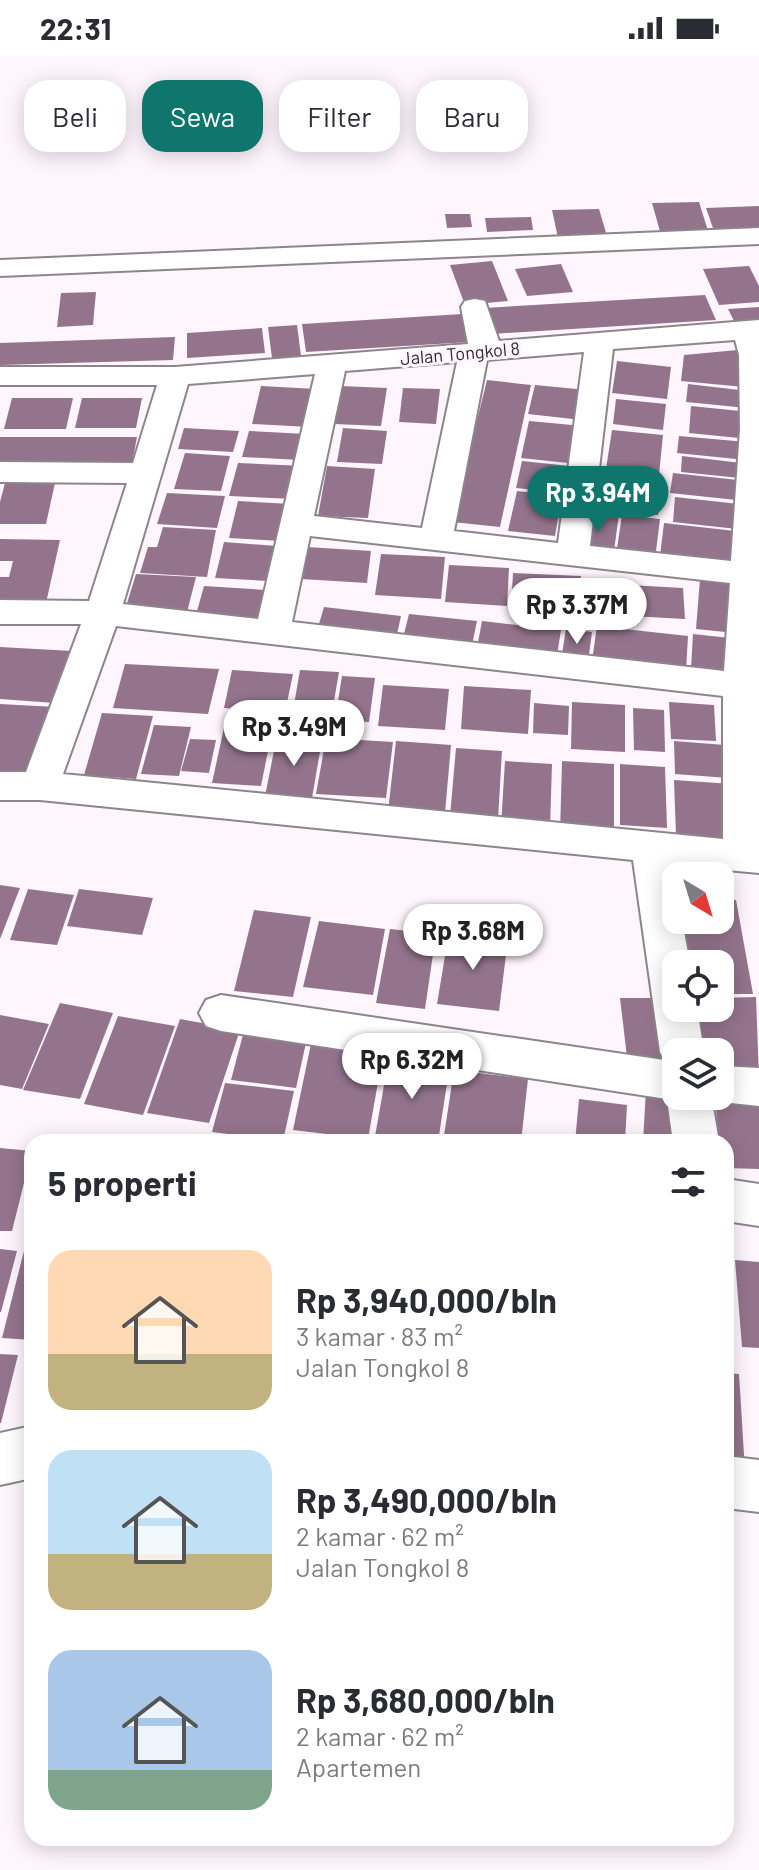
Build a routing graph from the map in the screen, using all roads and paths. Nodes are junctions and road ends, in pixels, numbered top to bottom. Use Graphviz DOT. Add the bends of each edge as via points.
graph roads {
  1 [pos="759,236"];
  2 [pos="0,268"];
  3 [pos="475,307"];
  4 [pos="752,330"];
  5 [pos="600,341"];
  6 [pos="480,351"];
  7 [pos="332,363"];
  8 [pos="0,376"];
  9 [pos="175,376"];
  10 [pos="756,379"];
  11 [pos="757,429"];
  12 [pos="0,472"];
  13 [pos="145,473"];
  14 [pos="296,524"];
  15 [pos="436,539"];
  16 [pos="571,555"];
  17 [pos="746,574"];
  18 [pos="0,612"];
  19 [pos="103,613"];
  20 [pos="272,632"];
  21 [pos="750,685"];
  22 [pos="0,786"];
  23 [pos="40,786"];
  24 [pos="651,848"];
  25 [pos="751,857"];
  26 [pos="221,1013"];
  27 [pos="680,1038"];
  28 [pos="662,1079"];
  29 [pos="734,1086"];
  30 [pos="759,1087"];
  31 [pos="691,1110"];
  32 [pos="695,1134"];
  33 [pos="734,1201"];
  34 [pos="759,1205"];
  35 [pos="24,1454"];
  36 [pos="0,1459"];
  37 [pos="734,1483"];
  38 [pos="759,1486"];
  1 -- 2 [label="street"];
  3 -- 6 [label="street"];
  4 -- 5 [label="street, Jalan Tongkol 8"];
  4 -- 10 [label="street"];
  5 -- 6 [label="street, Jalan Tongkol 8"];
  5 -- 16 [label="street"];
  6 -- 7 [label="street, Jalan Tongkol 8"];
  6 -- 15 [label="street"];
  7 -- 9 [label="street, Jalan Tongkol 8"];
  7 -- 14 [label="street"];
  8 -- 9 [label="street, Jalan Tongkol 8"];
  9 -- 13 [label="street"];
  10 -- 11 [label="street"];
  11 -- 17 [label="street"];
  12 -- 13 [label="street"];
  13 -- 19 [label="street"];
  14 -- 15 [label="street"];
  14 -- 20 [label="street"];
  15 -- 16 [label="street"];
  16 -- 17 [label="street"];
  17 -- 21 [label="street"];
  18 -- 19 [label="street"];
  19 -- 20 [label="street"];
  19 -- 23 [label="street"];
  20 -- 21 [label="street"];
  21 -- 25 [label="street"];
  22 -- 23 [label="street"];
  23 -- 24 [label="street"];
  24 -- 25 [label="street"];
  24 -- 27 [label="street"];
  26 -- 28 [label="street"];
  29 -- 30 [label="street"];
  31 -- 32 [label="street"];
  33 -- 34 [label="street"];
  35 -- 36 [label="street"];
  37 -- 38 [label="street"];
}
